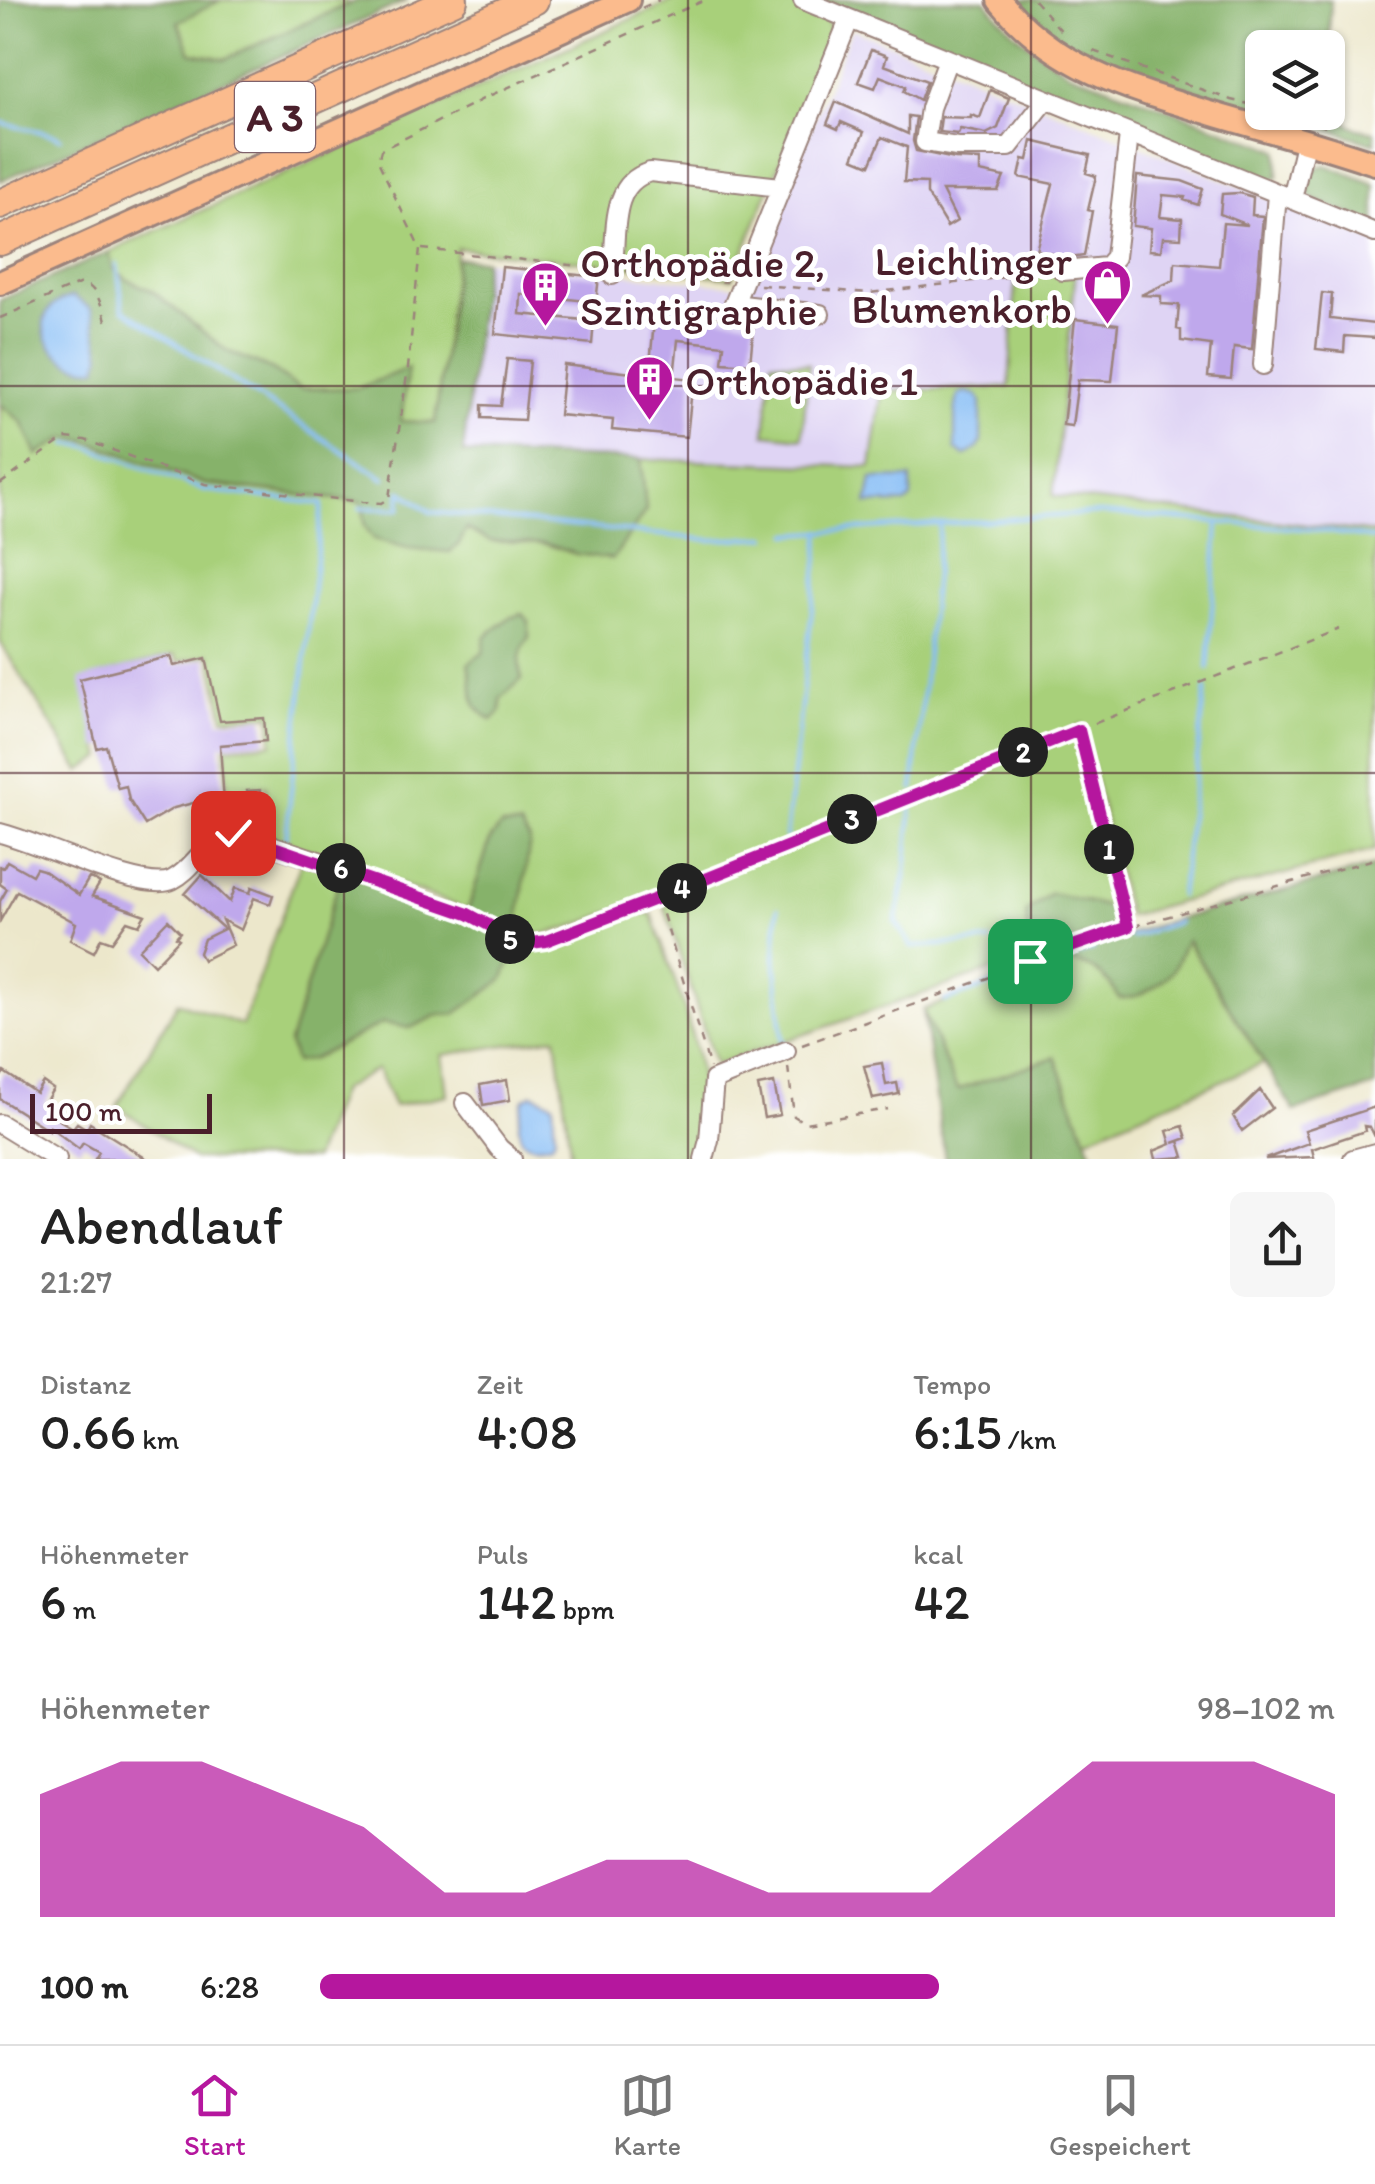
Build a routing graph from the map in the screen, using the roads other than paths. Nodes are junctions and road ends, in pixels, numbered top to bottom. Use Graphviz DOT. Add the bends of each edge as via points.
graph roads {
  1 [pos="453,0"];
  2 [pos="534,0"];
  3 [pos="628,0"];
  4 [pos="803,0"];
  5 [pos="1001,1"];
  6 [pos="850,20"];
  7 [pos="948,59"];
  8 [pos="1046,100"];
  9 [pos="1310,132"];
  10 [pos="1129,135"];
  11 [pos="1375,164"];
  12 [pos="780,187"];
  13 [pos="1284,196"];
  14 [pos="0,204"];
  15 [pos="1375,233"];
  16 [pos="0,241"];
  17 [pos="1063,271"];
  18 [pos="612,275"];
  19 [pos="0,283"];
  20 [pos="820,314"];
  21 [pos="1263,364"];
  22 [pos="0,833"];
  23 [pos="346,870"];
  24 [pos="786,1051"];
  25 [pos="464,1103"];
  26 [pos="0,1124"];
  27 [pos="1375,1152"];
  28 [pos="57,1159"];
  29 [pos="512,1159"];
  30 [pos="704,1159"];
  31 [pos="1354,1159"];
  1 -- 14 [label="highway, A 3"];
  2 -- 16 [label="highway, A 3"];
  3 -- 19 [label="main road"];
  4 -- 6 [label="street"];
  5 -- 9 [label="main road" via="1043,44 1094,75"];
  6 -- 7 [label="street"];
  6 -- 12 [label="street"];
  7 -- 8 [label="street"];
  7 -- 8 [label="street" via="925,142 1008,147"];
  8 -- 10 [label="street"];
  9 -- 11 [label="main road"];
  9 -- 13 [label="street"];
  10 -- 13 [label="street"];
  10 -- 17 [label="street" via="1115,257 1106,267"];
  12 -- 18 [label="street" via="637,176 620,198"];
  12 -- 20 [label="street" via="734,304"];
  13 -- 15 [label="street"];
  13 -- 21 [label="street"];
  22 -- 23 [label="street" via="145,884 171,880 215,838 233,833"];
  24 -- 30 [label="street" via="714,1080"];
  25 -- 29 [label="street"];
  26 -- 28 [label="street"];
  27 -- 31 [label="street"];
}
